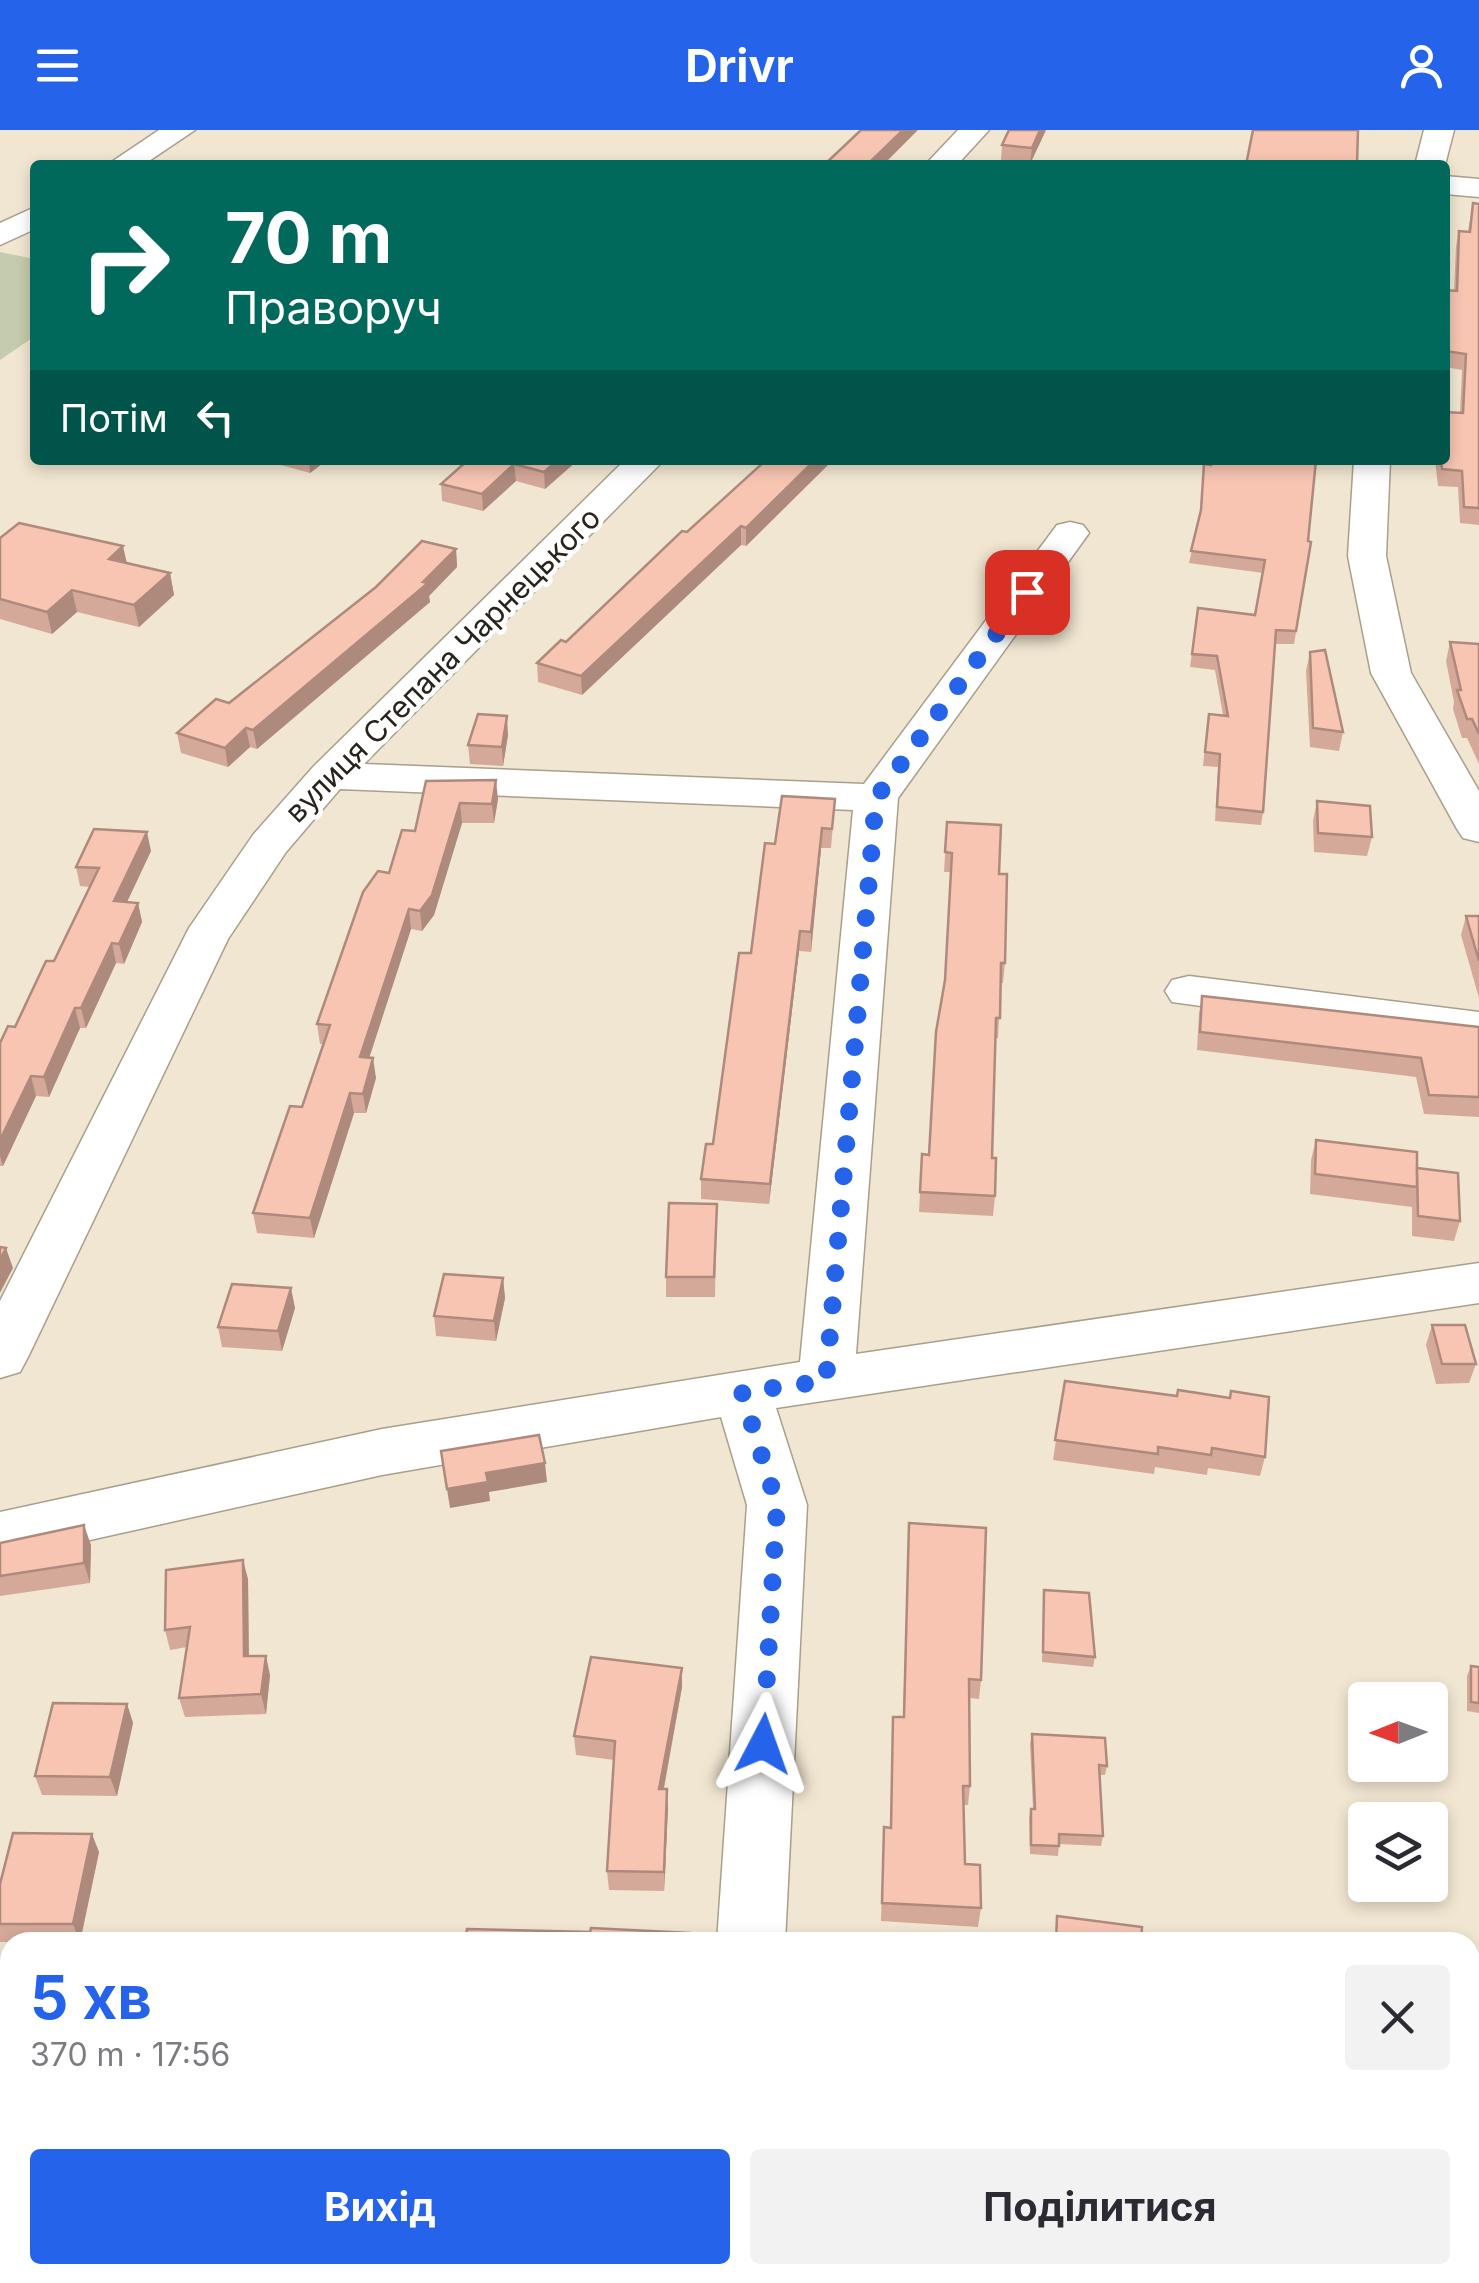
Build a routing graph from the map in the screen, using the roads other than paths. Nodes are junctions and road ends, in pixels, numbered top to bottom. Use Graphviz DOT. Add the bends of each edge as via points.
graph roads {
  1 [pos="180,130"];
  2 [pos="974,130"];
  3 [pos="1439,130"];
  4 [pos="130,160"];
  5 [pos="945,160"];
  6 [pos="1431,160"];
  7 [pos="1450,185"];
  8 [pos="1479,188"];
  9 [pos="30,219"];
  10 [pos="0,236"];
  11 [pos="0,247"];
  12 [pos="30,252"];
  13 [pos="641,465"];
  14 [pos="1372,465"];
  15 [pos="1070,534"];
  16 [pos="328,776"];
  17 [pos="876,798"];
  18 [pos="1479,829"];
  19 [pos="1189,992"];
  20 [pos="1479,1028"];
  21 [pos="1479,1284"];
  22 [pos="0,1356"];
  23 [pos="826,1381"];
  24 [pos="742,1392"];
  25 [pos="0,1536"];
  26 [pos="752,1932"];
  1 -- 4 [label="street"];
  2 -- 5 [label="street"];
  3 -- 6 [label="street"];
  7 -- 8 [label="street"];
  9 -- 10 [label="street"];
  11 -- 12 [label="street"];
  13 -- 16 [label="street, вулиця Степана Чарнецького"];
  14 -- 18 [label="street" via="1366,556 1391,673"];
  15 -- 17 [label="street"];
  16 -- 17 [label="street"];
  16 -- 22 [label="street, вулиця Степана Чарнецького" via="270,844 205,938"];
  17 -- 23 [label="street"];
  19 -- 20 [label="street"];
  21 -- 23 [label="street"];
  23 -- 24 [label="street"];
  24 -- 25 [label="street" via="382,1452"];
  24 -- 26 [label="street" via="777,1505"];
}
